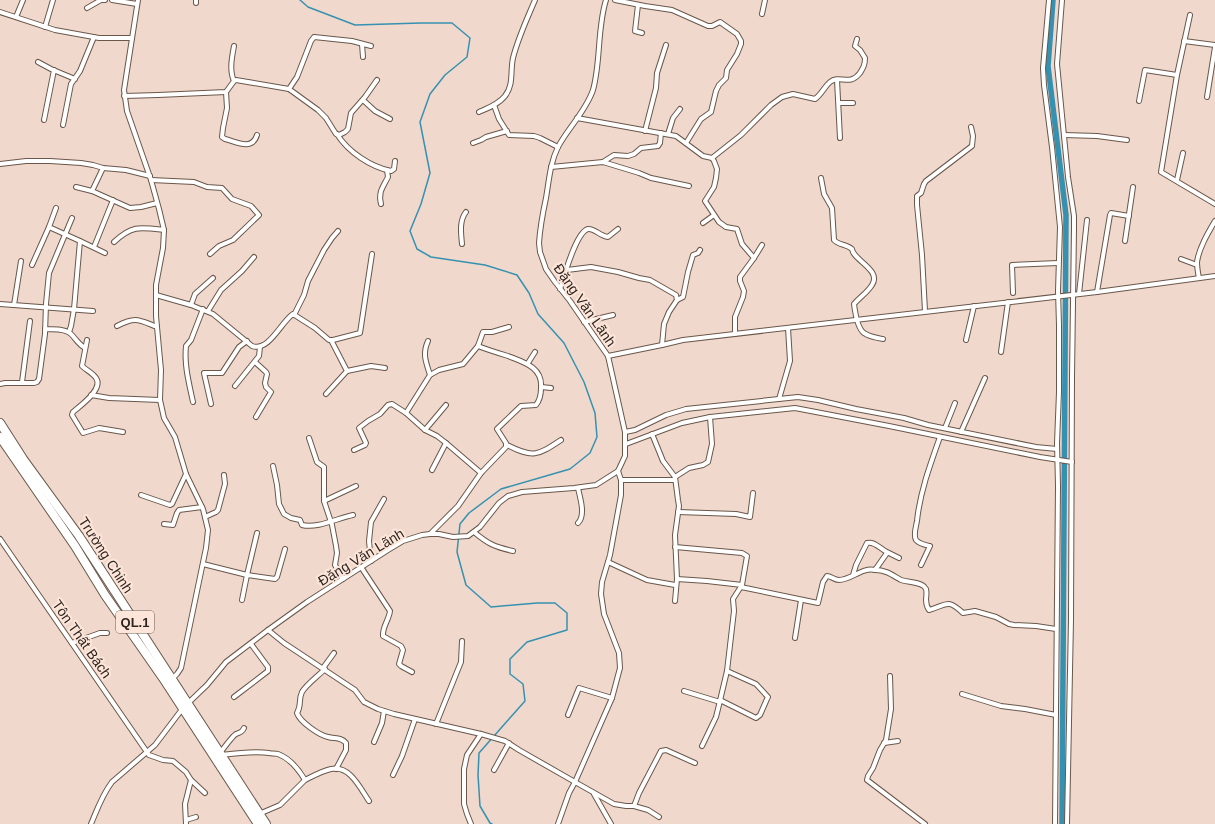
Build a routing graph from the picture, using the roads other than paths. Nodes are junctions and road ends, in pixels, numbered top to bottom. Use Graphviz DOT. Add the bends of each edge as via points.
graph roads {
  1 [pos="23,0"];
  2 [pos="52,0"];
  3 [pos="106,0"];
  4 [pos="112,0"];
  5 [pos="535,0"];
  6 [pos="606,0"];
  7 [pos="615,0"];
  8 [pos="766,0"];
  9 [pos="1049,0"];
  10 [pos="1062,0"];
  11 [pos="138,2"];
  12 [pos="638,5"];
  13 [pos="87,8"];
  14 [pos="0,12"];
  15 [pos="762,14"];
  16 [pos="1190,15"];
  17 [pos="16,17"];
  18 [pos="45,27"];
  19 [pos="642,33"];
  20 [pos="94,37"];
  21 [pos="132,38"];
  22 [pos="857,39"];
  23 [pos="1184,41"];
  24 [pos="362,44"];
  25 [pos="666,45"];
  26 [pos="234,46"];
  27 [pos="371,46"];
  28 [pos="1215,46"];
  29 [pos="363,57"];
  30 [pos="38,62"];
  31 [pos="54,70"];
  32 [pos="1177,75"];
  33 [pos="75,79"];
  34 [pos="377,80"];
  35 [pos="837,80"];
  36 [pos="234,81"];
  37 [pos="290,89"];
  38 [pos="226,92"];
  39 [pos="124,96"];
  40 [pos="1207,97"];
  41 [pos="363,100"];
  42 [pos="1139,101"];
  43 [pos="838,103"];
  44 [pos="853,103"];
  45 [pos="494,105"];
  46 [pos="680,109"];
  47 [pos="479,112"];
  48 [pos="577,118"];
  49 [pos="390,119"];
  50 [pos="44,120"];
  51 [pos="63,125"];
  52 [pos="971,128"];
  53 [pos="645,131"];
  54 [pos="507,132"];
  55 [pos="661,133"];
  56 [pos="338,134"];
  57 [pos="668,134"];
  58 [pos="257,135"];
  59 [pos="1064,135"];
  60 [pos="840,138"];
  61 [pos="1127,140"];
  62 [pos="472,143"];
  63 [pos="686,143"];
  64 [pos="558,147"];
  65 [pos="1183,153"];
  66 [pos="712,158"];
  67 [pos="395,161"];
  68 [pos="603,162"];
  69 [pos="0,164"];
  70 [pos="551,167"];
  71 [pos="103,168"];
  72 [pos="387,170"];
  73 [pos="150,178"];
  74 [pos="821,178"];
  75 [pos="1177,180"];
  76 [pos="689,186"];
  77 [pos="76,187"];
  78 [pos="1133,187"];
  79 [pos="92,191"];
  80 [pos="113,200"];
  81 [pos="157,202"];
  82 [pos="381,204"];
  83 [pos="1215,204"];
  84 [pos="56,208"];
  85 [pos="466,212"];
  86 [pos="714,215"];
  87 [pos="1129,216"];
  88 [pos="72,218"];
  89 [pos="1087,220"];
  90 [pos="1215,221"];
  91 [pos="703,223"];
  92 [pos="49,227"];
  93 [pos="618,229"];
  94 [pos="164,230"];
  95 [pos="338,231"];
  96 [pos="66,234"];
  97 [pos="80,241"];
  98 [pos="114,242"];
  99 [pos="1125,242"];
  100 [pos="462,244"];
  101 [pos="762,245"];
  102 [pos="94,247"];
  103 [pos="700,250"];
  104 [pos="105,253"];
  105 [pos="210,254"];
  106 [pos="372,254"];
  107 [pos="254,257"];
  108 [pos="754,258"];
  109 [pos="1181,259"];
  110 [pos="21,261"];
  111 [pos="1058,263"];
  112 [pos="32,265"];
  113 [pos="1197,265"];
  114 [pos="567,270"];
  115 [pos="1215,276"];
  116 [pos="213,278"];
  117 [pos="1199,278"];
  118 [pos="560,289"];
  119 [pos="1097,292"];
  120 [pos="1013,293"];
  121 [pos="1073,294"];
  122 [pos="1079,294"];
  123 [pos="156,295"];
  124 [pos="1059,297"];
  125 [pos="677,300"];
  126 [pos="1008,302"];
  127 [pos="0,304"];
  128 [pos="14,305"];
  129 [pos="191,305"];
  130 [pos="974,306"];
  131 [pos="46,307"];
  132 [pos="203,309"];
  133 [pos="74,310"];
  134 [pos="93,311"];
  135 [pos="208,312"];
  136 [pos="925,312"];
  137 [pos="294,315"];
  138 [pos="613,315"];
  139 [pos="857,319"];
  140 [pos="30,321"];
  141 [pos="584,322"];
  142 [pos="117,326"];
  143 [pos="157,327"];
  144 [pos="509,327"];
  145 [pos="788,328"];
  146 [pos="45,330"];
  147 [pos="69,332"];
  148 [pos="735,334"];
  149 [pos="882,339"];
  150 [pos="87,340"];
  151 [pos="331,340"];
  152 [pos="966,340"];
  153 [pos="247,341"];
  154 [pos="428,341"];
  155 [pos="662,345"];
  156 [pos="478,346"];
  157 [pos="260,347"];
  158 [pos="85,348"];
  159 [pos="535,352"];
  160 [pos="1001,352"];
  161 [pos="608,356"];
  162 [pos="255,362"];
  163 [pos="528,363"];
  164 [pos="385,368"];
  165 [pos="347,371"];
  166 [pos="430,375"];
  167 [pos="984,378"];
  168 [pos="22,382"];
  169 [pos="0,384"];
  170 [pos="235,386"];
  171 [pos="541,387"];
  172 [pos="552,388"];
  173 [pos="326,394"];
  174 [pos="91,396"];
  175 [pos="795,397"];
  176 [pos="779,399"];
  177 [pos="160,400"];
  178 [pos="193,402"];
  179 [pos="955,403"];
  180 [pos="211,404"];
  181 [pos="446,405"];
  182 [pos="795,408"];
  183 [pos="406,413"];
  184 [pos="710,417"];
  185 [pos="256,418"];
  186 [pos="0,423"];
  187 [pos="945,428"];
  188 [pos="425,430"];
  189 [pos="122,432"];
  190 [pos="625,432"];
  191 [pos="961,432"];
  192 [pos="652,434"];
  193 [pos="0,437"];
  194 [pos="940,437"];
  195 [pos="309,438"];
  196 [pos="561,440"];
  197 [pos="446,443"];
  198 [pos="626,444"];
  199 [pos="507,445"];
  200 [pos="1057,449"];
  201 [pos="354,450"];
  202 [pos="1058,460"];
  203 [pos="1072,462"];
  204 [pos="272,466"];
  205 [pos="432,470"];
  206 [pos="618,471"];
  207 [pos="481,473"];
  208 [pos="186,474"];
  209 [pos="224,475"];
  210 [pos="675,479"];
  211 [pos="622,480"];
  212 [pos="356,486"];
  213 [pos="578,488"];
  214 [pos="753,493"];
  215 [pos="141,494"];
  216 [pos="384,499"];
  217 [pos="324,501"];
  218 [pos="172,504"];
  219 [pos="202,507"];
  220 [pos="179,510"];
  221 [pos="678,512"];
  222 [pos="353,514"];
  223 [pos="205,517"];
  224 [pos="331,521"];
  225 [pos="578,523"];
  226 [pos="164,524"];
  227 [pos="474,532"];
  228 [pos="257,533"];
  229 [pos="430,534"];
  230 [pos="0,539"];
  231 [pos="675,547"];
  232 [pos="285,549"];
  233 [pos="513,551"];
  234 [pos="887,553"];
  235 [pos="899,558"];
  236 [pos="371,561"];
  237 [pos="608,562"];
  238 [pos="203,564"];
  239 [pos="921,565"];
  240 [pos="361,567"];
  241 [pos="875,570"];
  242 [pos="247,575"];
  243 [pos="853,575"];
  244 [pos="343,579"];
  245 [pos="677,579"];
  246 [pos="676,585"];
  247 [pos="742,586"];
  248 [pos="242,600"];
  249 [pos="801,600"];
  250 [pos="674,601"];
  251 [pos="1056,629"];
  252 [pos="268,630"];
  253 [pos="107,633"];
  254 [pos="795,638"];
  255 [pos="462,641"];
  256 [pos="72,643"];
  257 [pos="251,644"];
  258 [pos="334,653"];
  259 [pos="324,669"];
  260 [pos="412,672"];
  261 [pos="727,672"];
  262 [pos="890,676"];
  263 [pos="169,680"];
  264 [pos="684,691"];
  265 [pos="962,694"];
  266 [pos="234,697"];
  267 [pos="612,698"];
  268 [pos="720,701"];
  269 [pos="186,706"];
  270 [pos="384,711"];
  271 [pos="568,715"];
  272 [pos="1056,715"];
  273 [pos="415,719"];
  274 [pos="436,724"];
  275 [pos="244,728"];
  276 [pos="481,734"];
  277 [pos="898,741"];
  278 [pos="374,742"];
  279 [pos="507,742"];
  280 [pos="884,743"];
  281 [pos="702,746"];
  282 [pos="147,751"];
  283 [pos="221,754"];
  284 [pos="695,763"];
  285 [pos="336,768"];
  286 [pos="494,770"];
  287 [pos="393,775"];
  288 [pos="191,780"];
  289 [pos="304,780"];
  290 [pos="575,782"];
  291 [pos="205,793"];
  292 [pos="594,793"];
  293 [pos="369,801"];
  294 [pos="634,806"];
  295 [pos="259,814"];
  296 [pos="196,817"];
  297 [pos="659,817"];
  298 [pos="186,822"];
  299 [pos="91,824"];
  300 [pos="258,824"];
  301 [pos="266,824"];
  302 [pos="471,824"];
  303 [pos="558,824"];
  304 [pos="611,824"];
  305 [pos="925,824"];
  306 [pos="1055,824"];
  307 [pos="1067,824"];
  1 -- 17 [label="street"];
  2 -- 18 [label="street"];
  3 -- 13 [label="street"];
  4 -- 11 [label="street"];
  5 -- 45 [label="street" via="514,54 509,88 505,96"];
  6 -- 48 [label="street, Đặng Văn Lãnh" via="592,92"];
  7 -- 12 [label="street"];
  8 -- 15 [label="street"];
  9 -- 111 [label="street" via="1043,68 1059,211"];
  10 -- 59 [label="street" via="1057,64"];
  11 -- 21 [label="street"];
  12 -- 19 [label="street" via="635,31"];
  12 -- 63 [label="street" via="672,10 708,26 720,22 737,34 741,41 737,54 727,70 726,78 716,91 711,112 701,119"];
  14 -- 17 [label="street"];
  16 -- 23 [label="street"];
  17 -- 18 [label="street"];
  18 -- 20 [label="street"];
  20 -- 21 [label="street"];
  20 -- 33 [label="street"];
  21 -- 39 [label="street"];
  22 -- 35 [label="street" via="855,46 864,54 865,65 852,80"];
  23 -- 28 [label="street"];
  23 -- 32 [label="street"];
  24 -- 27 [label="street"];
  24 -- 29 [label="street"];
  24 -- 37 [label="street" via="314,37"];
  25 -- 53 [label="street" via="657,73 656,88"];
  26 -- 36 [label="street" via="231,66"];
  28 -- 40 [label="street"];
  30 -- 31 [label="street"];
  31 -- 33 [label="street"];
  31 -- 50 [label="street"];
  32 -- 42 [label="street" via="1145,70"];
  32 -- 75 [label="street" via="1161,172"];
  33 -- 51 [label="street" via="71,84"];
  34 -- 41 [label="street"];
  35 -- 43 [label="street"];
  35 -- 66 [label="street" via="830,82 823,93 815,99 793,94 782,98"];
  36 -- 37 [label="street"];
  36 -- 38 [label="street"];
  37 -- 56 [label="street" via="318,110"];
  38 -- 39 [label="street"];
  38 -- 58 [label="street" via="227,108 222,137 248,145"];
  39 -- 73 [label="street"];
  41 -- 49 [label="street" via="375,111"];
  41 -- 56 [label="street" via="351,113 348,129"];
  43 -- 44 [label="street"];
  43 -- 60 [label="street"];
  45 -- 47 [label="street"];
  45 -- 54 [label="street"];
  46 -- 57 [label="street" via="673,118"];
  48 -- 53 [label="street"];
  48 -- 64 [label="street, Đặng Văn Lãnh"];
  52 -- 136 [label="street" via="972,146 926,181 917,196"];
  53 -- 55 [label="street"];
  54 -- 62 [label="street"];
  54 -- 64 [label="street" via="512,135 534,136"];
  55 -- 57 [label="street"];
  55 -- 68 [label="street" via="658,146 641,148 628,156 614,155"];
  56 -- 72 [label="street" via="359,157"];
  57 -- 63 [label="street"];
  59 -- 61 [label="street"];
  59 -- 121 [label="street" via="1074,216"];
  63 -- 66 [label="street" via="703,156"];
  64 -- 70 [label="street, Đặng Văn Lãnh"];
  65 -- 75 [label="street"];
  66 -- 86 [label="street" via="717,169 716,178 714,187 705,201"];
  67 -- 72 [label="street" via="394,169"];
  68 -- 70 [label="street"];
  68 -- 76 [label="street" via="651,178"];
  69 -- 71 [label="street" via="50,161 91,164"];
  70 -- 118 [label="street, Đặng Văn Lãnh" via="539,243 544,265"];
  71 -- 73 [label="street" via="126,170"];
  71 -- 79 [label="street"];
  72 -- 82 [label="street" via="388,177 379,196"];
  73 -- 81 [label="street"];
  73 -- 105 [label="street" via="194,182 207,187 222,188 232,199 251,206 259,215 233,240"];
  74 -- 139 [label="street" via="824,194 832,208 834,240 852,249 853,254 867,266 874,278 871,287 854,304"];
  75 -- 83 [label="street"];
  77 -- 79 [label="street"];
  78 -- 87 [label="street"];
  79 -- 80 [label="street"];
  80 -- 81 [label="street" via="130,208"];
  80 -- 102 [label="street"];
  81 -- 94 [label="street"];
  84 -- 92 [label="street"];
  85 -- 100 [label="street" via="461,224"];
  86 -- 91 [label="street"];
  86 -- 108 [label="street" via="724,226 736,229 742,244"];
  87 -- 99 [label="street"];
  87 -- 119 [label="street" via="1114,213 1110,215"];
  88 -- 96 [label="street"];
  89 -- 122 [label="street"];
  90 -- 113 [label="street" via="1203,244"];
  92 -- 96 [label="street"];
  92 -- 112 [label="street"];
  93 -- 114 [label="street" via="607,237 594,230 584,231 576,244"];
  94 -- 98 [label="street" via="133,229"];
  94 -- 123 [label="street"];
  95 -- 137 [label="street" via="324,250"];
  96 -- 97 [label="street"];
  96 -- 131 [label="street" via="49,273"];
  97 -- 102 [label="street"];
  97 -- 133 [label="street"];
  101 -- 108 [label="street"];
  102 -- 104 [label="street"];
  103 -- 125 [label="street" via="693,255 683,297"];
  106 -- 151 [label="street" via="360,333"];
  107 -- 135 [label="street" via="221,290"];
  108 -- 148 [label="street" via="740,278 744,292 735,317"];
  109 -- 113 [label="street"];
  110 -- 128 [label="street"];
  111 -- 120 [label="street" via="1012,265"];
  111 -- 124 [label="street"];
  113 -- 117 [label="street"];
  114 -- 118 [label="street"];
  114 -- 125 [label="street" via="598,268 650,280 676,295"];
  115 -- 117 [label="street"];
  116 -- 129 [label="street" via="195,294"];
  117 -- 119 [label="street"];
  118 -- 141 [label="street, Đặng Văn Lãnh"];
  119 -- 122 [label="street"];
  121 -- 122 [label="street"];
  121 -- 124 [label="street"];
  121 -- 203 [label="street"];
  123 -- 129 [label="street"];
  123 -- 143 [label="street"];
  124 -- 126 [label="street"];
  124 -- 200 [label="street"];
  125 -- 155 [label="street" via="664,324"];
  126 -- 130 [label="street"];
  126 -- 160 [label="street"];
  127 -- 128 [label="street"];
  128 -- 131 [label="street"];
  129 -- 132 [label="street"];
  130 -- 136 [label="street"];
  130 -- 152 [label="street"];
  131 -- 133 [label="street"];
  131 -- 146 [label="street"];
  132 -- 135 [label="street"];
  132 -- 178 [label="street" via="191,340 186,346 185,359"];
  133 -- 134 [label="street"];
  133 -- 147 [label="street"];
  135 -- 153 [label="street"];
  136 -- 139 [label="street"];
  137 -- 151 [label="street"];
  137 -- 157 [label="street" via="291,315 271,339"];
  138 -- 141 [label="street"];
  139 -- 145 [label="street"];
  139 -- 149 [label="street" via="863,332"];
  140 -- 168 [label="street"];
  141 -- 161 [label="street, Đặng Văn Lãnh"];
  142 -- 143 [label="street" via="136,320"];
  143 -- 177 [label="street" via="161,370"];
  144 -- 156 [label="street" via="483,332"];
  145 -- 148 [label="street"];
  145 -- 176 [label="street" via="790,361"];
  146 -- 147 [label="street"];
  146 -- 168 [label="street" via="39,379 34,383"];
  147 -- 158 [label="street" via="78,344"];
  148 -- 155 [label="street"];
  150 -- 158 [label="street"];
  151 -- 165 [label="street"];
  153 -- 157 [label="street" via="252,346"];
  153 -- 180 [label="street" via="239,347 222,374 204,373"];
  154 -- 166 [label="street" via="424,355"];
  155 -- 161 [label="street"];
  156 -- 163 [label="street"];
  156 -- 166 [label="street" via="464,364"];
  157 -- 162 [label="street"];
  158 -- 174 [label="street" via="82,366 98,381 97,388"];
  159 -- 163 [label="street"];
  161 -- 190 [label="street, Đặng Văn Lãnh"];
  162 -- 170 [label="street"];
  162 -- 185 [label="street" via="266,372 265,383 271,392"];
  163 -- 171 [label="street" via="541,379"];
  164 -- 165 [label="street" via="371,366"];
  165 -- 173 [label="street"];
  166 -- 183 [label="street"];
  167 -- 191 [label="street"];
  168 -- 169 [label="street"];
  171 -- 172 [label="street"];
  171 -- 199 [label="street" via="539,402 536,405 521,406 497,429"];
  174 -- 177 [label="street"];
  174 -- 189 [label="street" via="72,414 83,433 99,428"];
  175 -- 176 [label="street"];
  175 -- 182 [label="street"];
  175 -- 187 [label="street"];
  176 -- 190 [label="street" via="686,409"];
  177 -- 208 [label="street" via="164,418 175,437"];
  179 -- 187 [label="street"];
  181 -- 188 [label="street"];
  182 -- 184 [label="street"];
  182 -- 194 [label="street"];
  183 -- 188 [label="street"];
  183 -- 201 [label="street" via="394,405 388,405 380,414 359,428 366,443"];
  184 -- 192 [label="street" via="682,423"];
  184 -- 210 [label="street" via="712,444 708,462 689,468"];
  186 -- 263 [label="highway, Trường Chinh / QL.1" via="79,536"];
  187 -- 191 [label="street"];
  188 -- 197 [label="street"];
  190 -- 198 [label="street, Đặng Văn Lãnh"];
  191 -- 200 [label="street" via="1036,448"];
  192 -- 198 [label="street"];
  192 -- 210 [label="street"];
  193 -- 263 [label="highway, Trường Chinh / QL.1" via="72,541 105,595"];
  194 -- 202 [label="street"];
  194 -- 239 [label="street" via="919,501 916,540 930,546"];
  195 -- 217 [label="street" via="317,462 324,467"];
  196 -- 199 [label="street" via="547,450 529,454"];
  197 -- 205 [label="street"];
  197 -- 207 [label="street"];
  198 -- 206 [label="street, Đặng Văn Lãnh" via="625,456"];
  199 -- 207 [label="street"];
  200 -- 202 [label="street"];
  202 -- 203 [label="street"];
  202 -- 251 [label="street"];
  203 -- 307 [label="street"];
  204 -- 224 [label="street" via="279,504 284,514 300,520 304,526 315,526"];
  206 -- 211 [label="street"];
  206 -- 213 [label="street" via="596,485"];
  207 -- 229 [label="street" via="458,506"];
  208 -- 218 [label="street"];
  208 -- 219 [label="street"];
  209 -- 223 [label="street" via="225,484 218,510"];
  210 -- 211 [label="street"];
  210 -- 221 [label="street"];
  211 -- 237 [label="street"];
  212 -- 217 [label="street"];
  213 -- 225 [label="street" via="582,515"];
  213 -- 227 [label="street" via="527,491 508,496 498,503"];
  214 -- 221 [label="street" via="750,517 736,514"];
  215 -- 218 [label="street"];
  216 -- 236 [label="street" via="371,522"];
  217 -- 224 [label="street"];
  218 -- 220 [label="street"];
  219 -- 220 [label="street"];
  219 -- 223 [label="street"];
  220 -- 226 [label="street" via="173,525"];
  221 -- 231 [label="street"];
  222 -- 224 [label="street"];
  223 -- 238 [label="street" via="208,535"];
  224 -- 244 [label="street" via="337,553 335,565"];
  227 -- 229 [label="street, Đặng Văn Lãnh" via="465,537"];
  227 -- 233 [label="street" via="491,545"];
  228 -- 242 [label="street"];
  229 -- 236 [label="street, Đặng Văn Lãnh" via="403,541"];
  230 -- 256 [label="street, Tôn Thất Bách"];
  231 -- 245 [label="street"];
  231 -- 247 [label="street" via="745,554 747,559"];
  232 -- 242 [label="street" via="275,580"];
  234 -- 235 [label="street"];
  234 -- 241 [label="street"];
  234 -- 243 [label="street" via="873,543 867,543"];
  236 -- 240 [label="street, Đặng Văn Lãnh"];
  237 -- 246 [label="street" via="647,580"];
  237 -- 267 [label="street" via="602,582 602,603 619,653 620,664"];
  238 -- 242 [label="street"];
  238 -- 263 [label="street" via="181,668"];
  240 -- 244 [label="street, Đặng Văn Lãnh"];
  240 -- 260 [label="street" via="389,609 383,636 401,646 403,650 399,664"];
  241 -- 243 [label="street"];
  241 -- 251 [label="street" via="883,570 902,580 924,586 930,610 950,604 963,613 981,612 1009,624"];
  242 -- 248 [label="street"];
  243 -- 249 [label="street" via="838,580 827,576 818,603"];
  244 -- 252 [label="street, Đặng Văn Lãnh"];
  245 -- 246 [label="street"];
  245 -- 247 [label="street" via="715,581"];
  246 -- 250 [label="street"];
  247 -- 249 [label="street"];
  247 -- 261 [label="street" via="733,599"];
  249 -- 254 [label="street"];
  251 -- 272 [label="street"];
  252 -- 257 [label="street, Đặng Văn Lãnh"];
  252 -- 259 [label="street"];
  253 -- 256 [label="street"];
  255 -- 274 [label="street" via="461,662"];
  256 -- 282 [label="street, Tôn Thất Bách"];
  257 -- 266 [label="street" via="268,667 268,671"];
  257 -- 269 [label="street, Đặng Văn Lãnh" via="226,662"];
  258 -- 259 [label="street"];
  259 -- 270 [label="street" via="355,690 364,702"];
  259 -- 285 [label="street" via="303,690 300,698 301,707 297,714 317,732 326,737 345,741 346,750"];
  261 -- 268 [label="street"];
  261 -- 268 [label="street" via="756,684 768,699 760,716 756,718"];
  262 -- 280 [label="street" via="891,709"];
  263 -- 269 [label="highway, Trường Chinh / QL.1"];
  264 -- 268 [label="street"];
  265 -- 272 [label="street" via="1001,706"];
  267 -- 271 [label="street" via="579,688"];
  267 -- 290 [label="street"];
  268 -- 281 [label="street" via="716,717"];
  269 -- 282 [label="street, Đặng Văn Lãnh" via="155,745"];
  269 -- 283 [label="highway, Trường Chinh / QL.1"];
  269 -- 300 [label="highway, Trường Chinh / QL.1"];
  270 -- 273 [label="street"];
  270 -- 278 [label="street"];
  272 -- 306 [label="street"];
  273 -- 274 [label="street"];
  273 -- 287 [label="street"];
  274 -- 276 [label="street"];
  275 -- 283 [label="street" via="241,733 235,734"];
  276 -- 279 [label="street"];
  276 -- 302 [label="street" via="467,755 464,769 464,804"];
  277 -- 280 [label="street"];
  279 -- 286 [label="street"];
  279 -- 290 [label="street"];
  280 -- 305 [label="street" via="867,780"];
  282 -- 288 [label="street" via="149,755 173,761"];
  282 -- 299 [label="street, Đặng Văn Lãnh" via="107,788"];
  283 -- 289 [label="street" via="278,754 295,766"];
  283 -- 295 [label="highway, Trường Chinh / QL.1"];
  284 -- 294 [label="street" via="666,750 661,752"];
  285 -- 289 [label="street"];
  285 -- 293 [label="street" via="354,779"];
  288 -- 291 [label="street"];
  288 -- 298 [label="street" via="185,804"];
  289 -- 295 [label="street" via="280,805"];
  290 -- 292 [label="street"];
  290 -- 303 [label="street"];
  292 -- 294 [label="street" via="614,804"];
  292 -- 304 [label="street"];
  294 -- 297 [label="street"];
  295 -- 301 [label="highway, Trường Chinh / QL.1"];
  296 -- 298 [label="street"];
}
